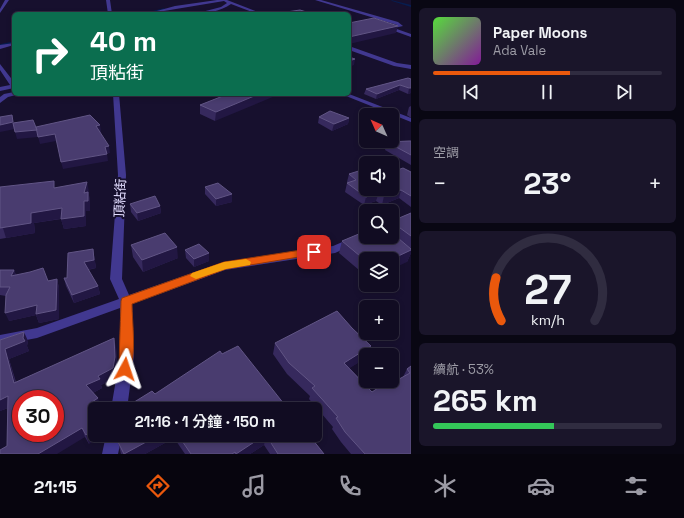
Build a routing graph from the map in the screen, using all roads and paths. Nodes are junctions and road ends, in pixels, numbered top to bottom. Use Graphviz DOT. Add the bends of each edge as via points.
graph roads {
  1 [pos="6,0"];
  2 [pos="108,0"];
  3 [pos="318,0"];
  4 [pos="226,1"];
  5 [pos="0,12"];
  6 [pos="110,12"];
  7 [pos="156,12"];
  8 [pos="205,12"];
  9 [pos="256,12"];
  10 [pos="411,36"];
  11 [pos="12,44"];
  12 [pos="0,47"];
  13 [pos="351,49"];
  14 [pos="0,66"];
  15 [pos="411,66"];
  16 [pos="12,83"];
  17 [pos="12,86"];
  18 [pos="0,89"];
  19 [pos="12,94"];
  20 [pos="116,96"];
  21 [pos="349,96"];
  22 [pos="0,101"];
  23 [pos="411,120"];
  24 [pos="359,238"];
  25 [pos="126,301"];
  26 [pos="0,340"];
  27 [pos="121,402"];
  28 [pos="113,442"];
  29 [pos="110,454"];
  1 -- 5 [label="street"];
  2 -- 6 [label="street"];
  3 -- 10 [label="street" via="396,23 401,26 388,28"];
  4 -- 7 [label="street"];
  4 -- 8 [label="street" via="229,4 222,8"];
  4 -- 9 [label="street"];
  11 -- 12 [label="street"];
  13 -- 15 [label="street" via="396,65"];
  14 -- 16 [label="street"];
  17 -- 18 [label="street"];
  19 -- 22 [label="street" via="6,95"];
  20 -- 25 [label="street, 頂粘街" via="122,175 116,279"];
  21 -- 23 [label="street"];
  24 -- 25 [label="street" via="335,249 224,266"];
  25 -- 26 [label="street" via="37,333"];
  25 -- 27 [label="street, 頂粘街" via="127,356"];
  28 -- 29 [label="street"];
}
